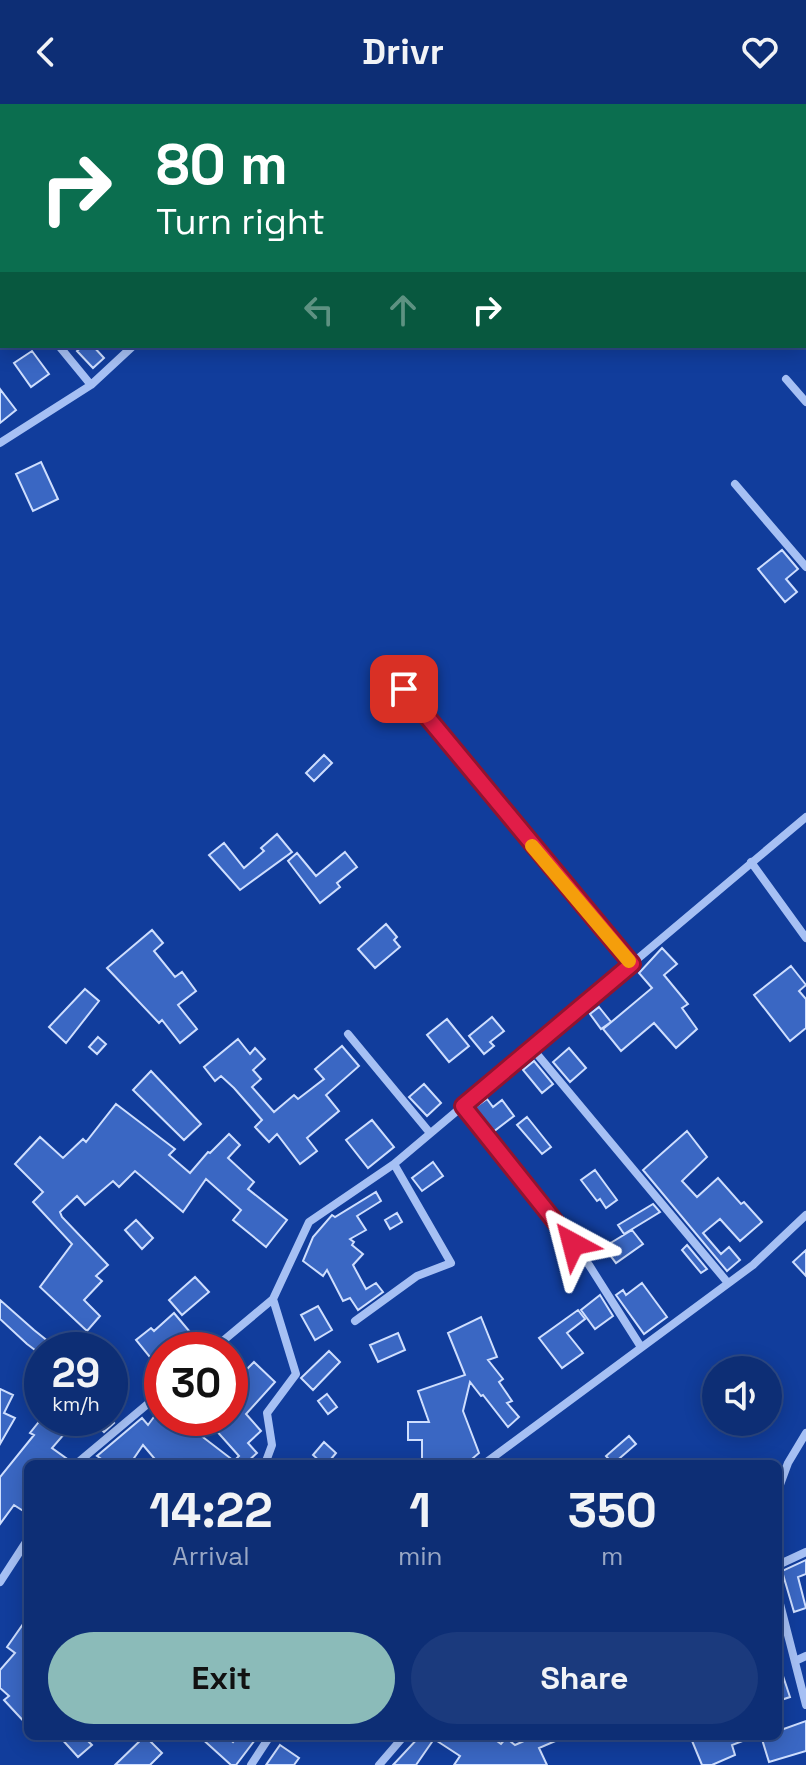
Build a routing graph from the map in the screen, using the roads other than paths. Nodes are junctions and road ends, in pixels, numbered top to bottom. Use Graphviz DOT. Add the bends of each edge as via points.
graph roads {
  1 [pos="61,348"];
  2 [pos="131,348"];
  3 [pos="786,379"];
  4 [pos="91,385"];
  5 [pos="806,402"];
  6 [pos="1,440"];
  7 [pos="735,484"];
  8 [pos="806,567"];
  9 [pos="404,689"];
  10 [pos="806,817"];
  11 [pos="751,862"];
  12 [pos="806,938"];
  13 [pos="632,964"];
  14 [pos="348,1034"];
  15 [pos="532,1048"];
  16 [pos="463,1106"];
  17 [pos="430,1133"];
  18 [pos="394,1164"];
  19 [pos="806,1215"];
  20 [pos="728,1283"];
  21 [pos="273,1299"];
  22 [pos="355,1321"];
  23 [pos="234,1332"];
  24 [pos="641,1347"];
  25 [pos="144,1407"];
  26 [pos="806,1433"];
  27 [pos="81,1460"];
  28 [pos="266,1460"];
  29 [pos="489,1460"];
  30 [pos="782,1479"];
  31 [pos="24,1545"];
  32 [pos="806,1552"];
  33 [pos="782,1563"];
  34 [pos="0,1582"];
  35 [pos="782,1611"];
  36 [pos="806,1656"];
  37 [pos="795,1661"];
  38 [pos="806,1705"];
  39 [pos="267,1740"];
  40 [pos="401,1740"];
  41 [pos="251,1765"];
  42 [pos="379,1765"];
  1 -- 4 [label="street"];
  2 -- 4 [label="street"];
  3 -- 5 [label="street"];
  4 -- 6 [label="street"];
  7 -- 8 [label="street"];
  9 -- 13 [label="street"];
  10 -- 11 [label="street"];
  11 -- 12 [label="street"];
  11 -- 13 [label="street"];
  13 -- 15 [label="street"];
  14 -- 17 [label="street"];
  15 -- 16 [label="street"];
  15 -- 20 [label="street"];
  16 -- 17 [label="street"];
  16 -- 24 [label="street" via="589,1265"];
  17 -- 18 [label="street"];
  18 -- 21 [label="street" via="309,1222"];
  18 -- 22 [label="street" via="451,1263 417,1276"];
  19 -- 20 [label="street"];
  20 -- 24 [label="street"];
  21 -- 23 [label="street"];
  21 -- 28 [label="street" via="296,1374 267,1413 272,1445"];
  24 -- 29 [label="street"];
  25 -- 27 [label="street"];
  26 -- 30 [label="street"];
  31 -- 34 [label="street"];
  32 -- 33 [label="street"];
  35 -- 37 [label="street"];
  36 -- 37 [label="street"];
  37 -- 38 [label="street"];
  39 -- 41 [label="street"];
  40 -- 42 [label="street"];
}
